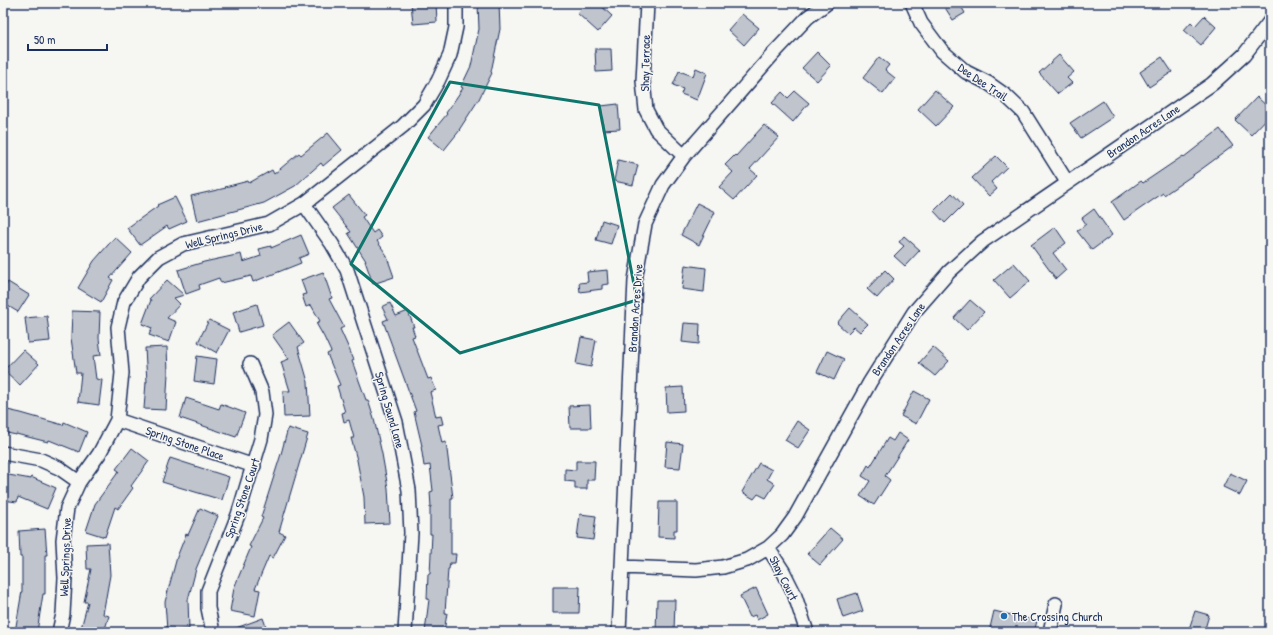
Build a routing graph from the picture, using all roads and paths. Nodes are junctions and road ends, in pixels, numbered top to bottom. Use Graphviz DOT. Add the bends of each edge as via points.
graph roads {
  1 [pos="456,3"];
  2 [pos="647,3"];
  3 [pos="827,3"];
  4 [pos="912,3"];
  5 [pos="1270,20"];
  6 [pos="684,156"];
  7 [pos="1067,182"];
  8 [pos="304,204"];
  9 [pos="250,364"];
  10 [pos="117,420"];
  11 [pos="3,453"];
  12 [pos="254,466"];
  13 [pos="79,482"];
  14 [pos="768,548"];
  15 [pos="622,567"];
  16 [pos="1056,604"];
  17 [pos="59,632"];
  18 [pos="213,632"];
  19 [pos="405,632"];
  20 [pos="619,632"];
  21 [pos="807,632"];
  22 [pos="1050,632"];
  1 -- 8 [label="street, Well Springs Drive" via="456,27 450,55 424,105 403,126"];
  2 -- 6 [label="street, Shay Terrace" via="643,81 646,110 656,129"];
  3 -- 6 [label="street, Brandon Acres Drive" via="808,17 774,53"];
  4 -- 7 [label="street, Dee Dee Trail" via="920,23 942,52 966,72 1005,95 1023,112"];
  5 -- 7 [label="street, Brandon Acres Lane" via="1244,55 1212,84"];
  6 -- 15 [label="street, Brandon Acres Drive" via="663,185 645,224 635,280"];
  7 -- 14 [label="street, Brandon Acres Lane" via="984,241 949,272 914,312 870,382 795,517 782,536"];
  8 -- 10 [label="street, Well Springs Drive" via="268,224 183,244 159,258 139,277 124,302 118,327 122,373"];
  8 -- 19 [label="street, Spring Sound Lane" via="347,270 396,422 409,490 411,533"];
  9 -- 12 [label="street, Spring Stone Court" via="262,392 265,415 262,439"];
  10 -- 12 [label="street, Spring Stone Place"];
  10 -- 13 [label="street, Well Springs Drive" via="100,454"];
  11 -- 13 [label="street" via="41,460 59,468"];
  12 -- 18 [label="street, Spring Stone Court" via="208,591 208,608"];
  13 -- 17 [label="street, Well Springs Drive" via="67,508 63,540 63,614"];
  14 -- 15 [label="street, Brandon Acres Lane" via="747,560 722,567 696,570"];
  14 -- 21 [label="street, Shay Court" via="794,593"];
  15 -- 20 [label="street, Brandon Acres Drive"];
  16 -- 22 [label="street"];
}
